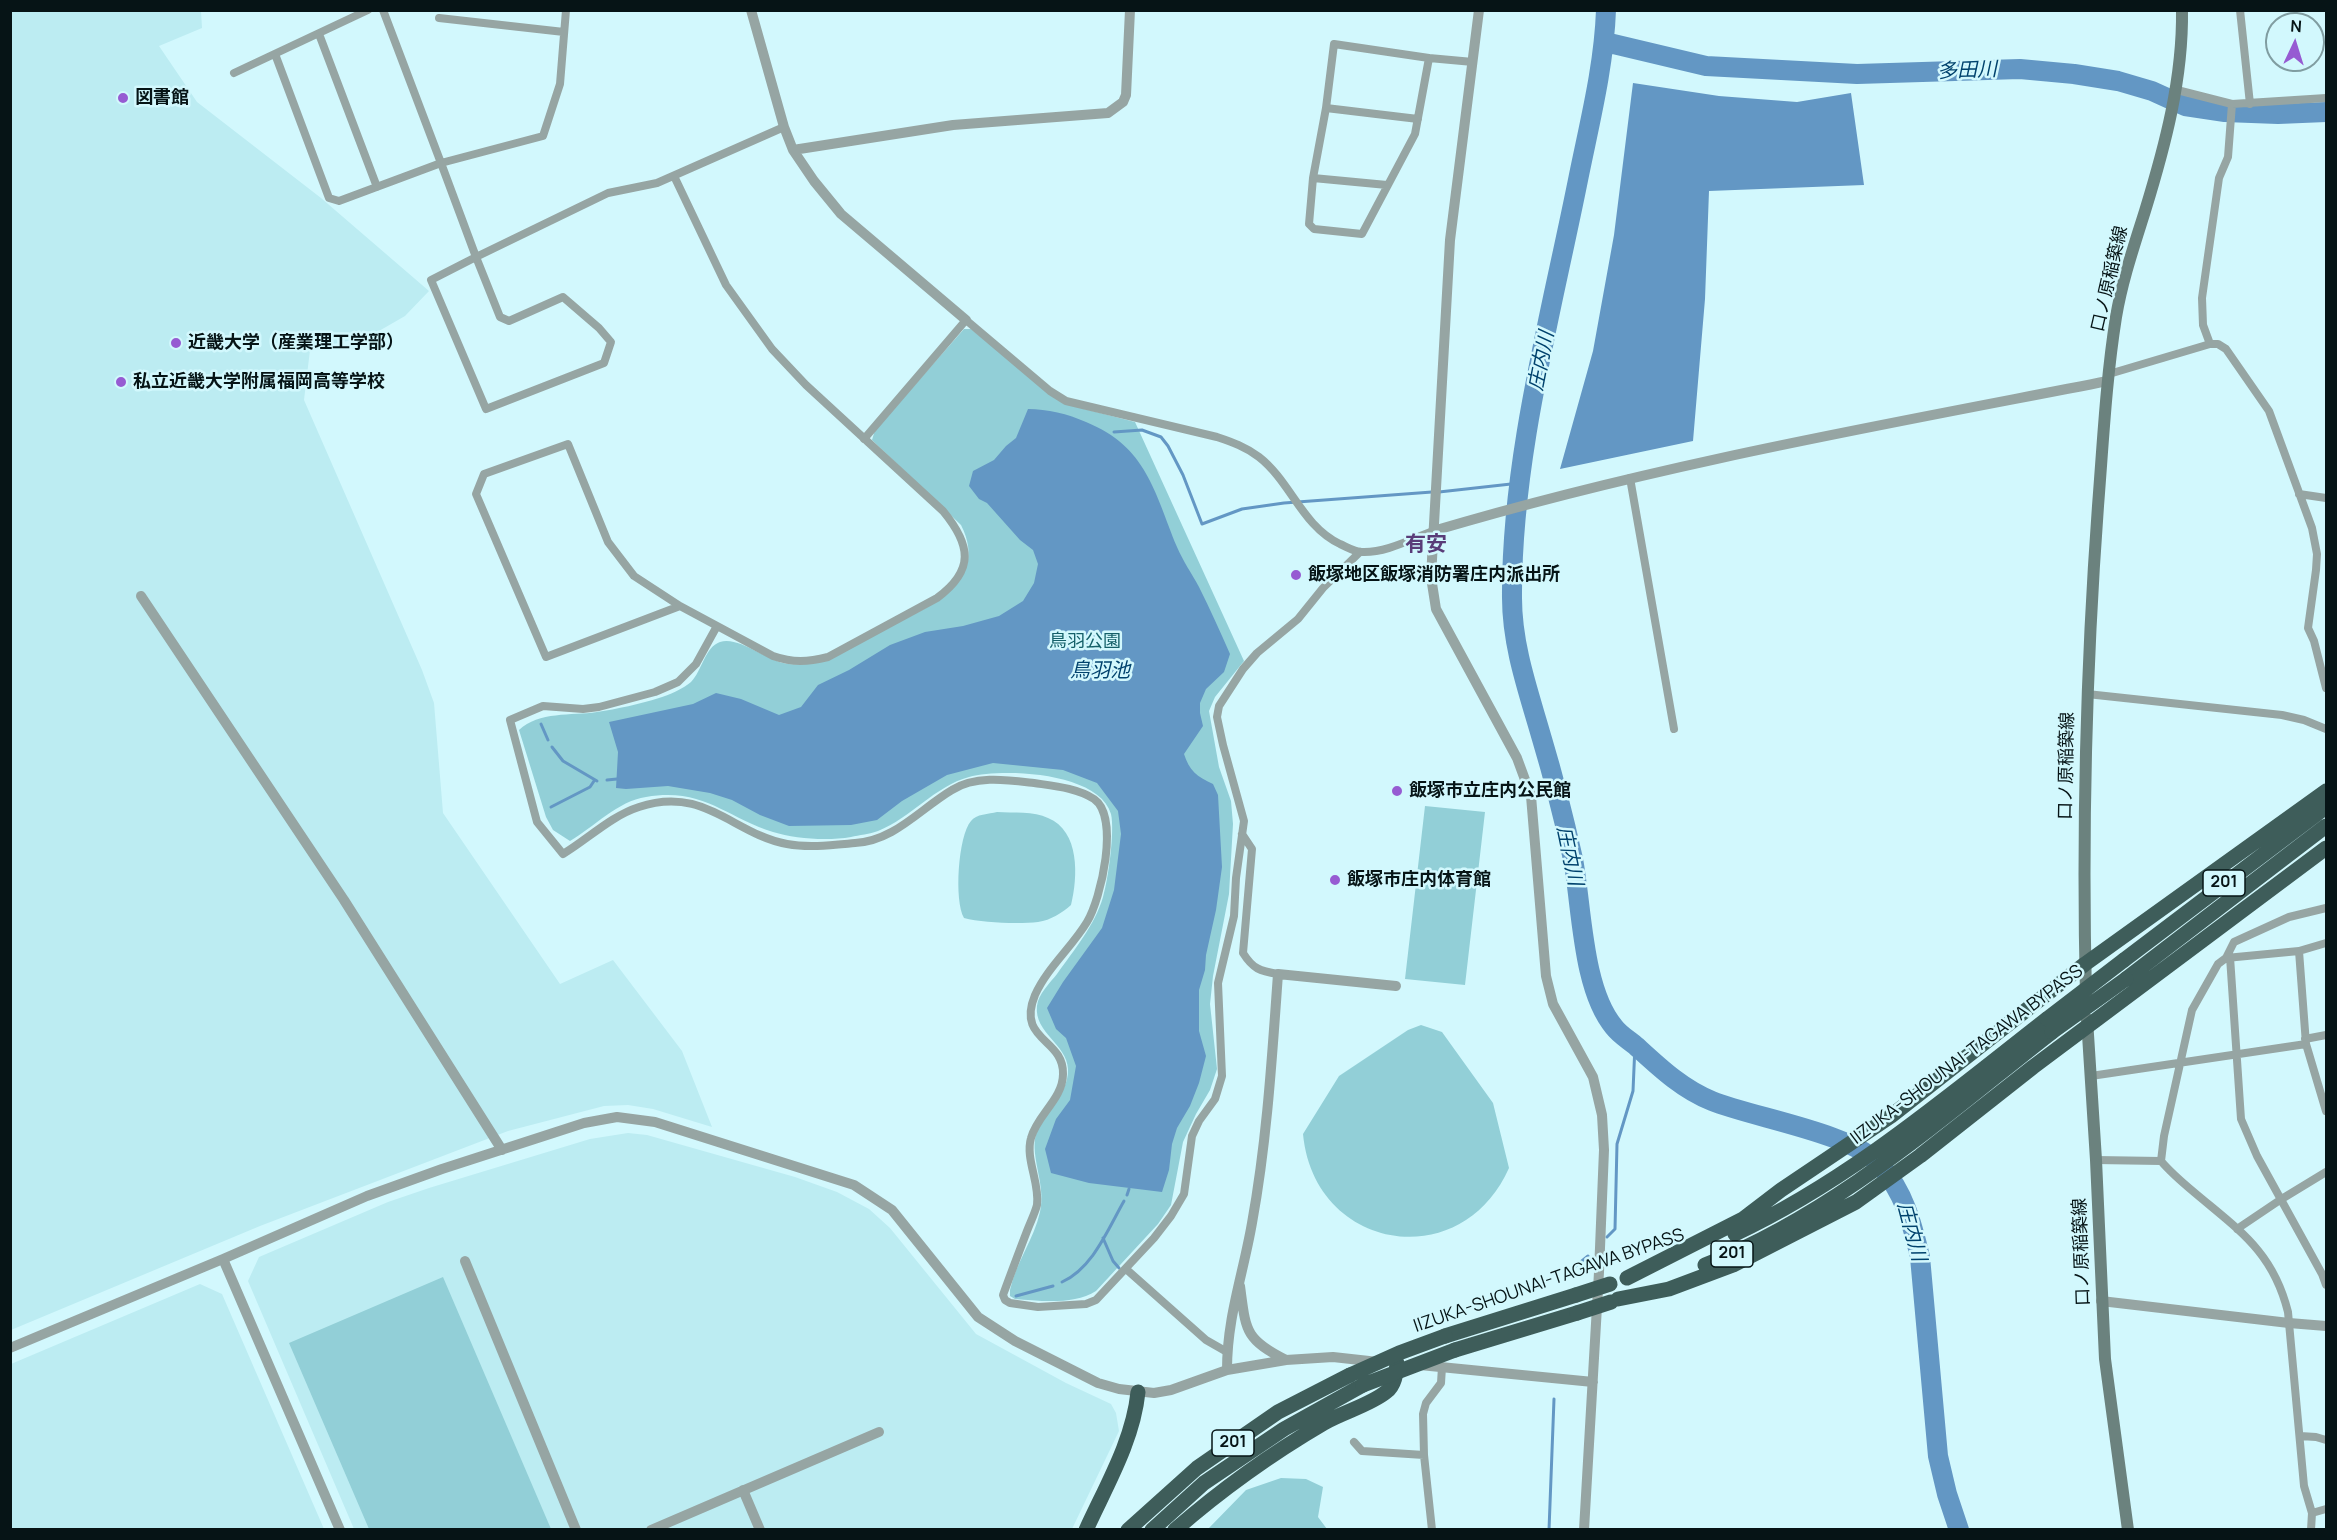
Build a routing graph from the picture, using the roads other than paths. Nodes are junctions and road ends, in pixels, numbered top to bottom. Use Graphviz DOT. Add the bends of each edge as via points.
graph roads {
  1 [pos="368,10"];
  2 [pos="383,10"];
  3 [pos="566,10"];
  4 [pos="751,10"];
  5 [pos="1130,10"];
  6 [pos="1479,10"];
  7 [pos="2182,10"];
  8 [pos="2240,10"];
  9 [pos="439,18"];
  10 [pos="564,32"];
  11 [pos="319,34"];
  12 [pos="275,54"];
  13 [pos="1429,58"];
  14 [pos="1473,62"];
  15 [pos="234,74"];
  16 [pos="2177,90"];
  17 [pos="2326,98"];
  18 [pos="2232,104"];
  19 [pos="2250,104"];
  20 [pos="1326,108"];
  21 [pos="1418,119"];
  22 [pos="784,128"];
  23 [pos="793,150"];
  24 [pos="441,163"];
  25 [pos="674,176"];
  26 [pos="1313,178"];
  27 [pos="1387,185"];
  28 [pos="378,187"];
  29 [pos="476,256"];
  30 [pos="966,320"];
  31 [pos="2210,344"];
  32 [pos="2109,377"];
  33 [pos="864,439"];
  34 [pos="1630,478"];
  35 [pos="2299,494"];
  36 [pos="2326,498"];
  37 [pos="1433,531"];
  38 [pos="1360,552"];
  39 [pos="141,596"];
  40 [pos="680,606"];
  41 [pos="717,626"];
  42 [pos="2326,688"];
  43 [pos="2087,694"];
  44 [pos="2325,725"];
  45 [pos="1674,729"];
  46 [pos="2326,791"];
  47 [pos="2326,807"];
  48 [pos="2326,826"];
  49 [pos="1241,833"];
  50 [pos="2326,848"];
  51 [pos="2326,908"];
  52 [pos="2326,944"];
  53 [pos="2298,951"];
  54 [pos="2228,957"];
  55 [pos="2085,964"];
  56 [pos="1278,974"];
  57 [pos="1396,986"];
  58 [pos="2049,1025"];
  59 [pos="2087,1026"];
  60 [pos="2326,1035"];
  61 [pos="2306,1041"];
  62 [pos="2237,1053"];
  63 [pos="2182,1062"];
  64 [pos="2091,1076"];
  65 [pos="2326,1111"];
  66 [pos="502,1150"];
  67 [pos="2096,1160"];
  68 [pos="2161,1161"];
  69 [pos="2326,1172"];
  70 [pos="1840,1184"];
  71 [pos="2280,1200"];
  72 [pos="2237,1229"];
  73 [pos="223,1259"];
  74 [pos="465,1261"];
  75 [pos="1126,1269"];
  76 [pos="1627,1278"];
  77 [pos="1239,1280"];
  78 [pos="2326,1286"];
  79 [pos="1614,1301"];
  80 [pos="2101,1301"];
  81 [pos="2289,1323"];
  82 [pos="2326,1326"];
  83 [pos="10,1348"];
  84 [pos="1227,1352"];
  85 [pos="1286,1360"];
  86 [pos="1397,1363"];
  87 [pos="1442,1367"];
  88 [pos="1227,1371"];
  89 [pos="1593,1382"];
  90 [pos="1138,1392"];
  91 [pos="879,1432"];
  92 [pos="2300,1436"];
  93 [pos="2326,1440"];
  94 [pos="1354,1442"];
  95 [pos="1424,1455"];
  96 [pos="743,1490"];
  97 [pos="2326,1509"];
  98 [pos="2312,1514"];
  99 [pos="340,1530"];
  100 [pos="576,1530"];
  101 [pos="651,1530"];
  102 [pos="760,1530"];
  103 [pos="1086,1530"];
  104 [pos="1128,1530"];
  105 [pos="1152,1530"];
  106 [pos="1175,1530"];
  107 [pos="1432,1530"];
  108 [pos="1584,1530"];
  109 [pos="2128,1530"];
  110 [pos="2311,1530"];
  1 -- 11 [label="street"];
  2 -- 24 [label="street"];
  3 -- 10 [label="street"];
  4 -- 22 [label="street"];
  5 -- 23 [label="street" via="1126,95 1108,113 953,125"];
  6 -- 14 [label="street"];
  7 -- 16 [label="main road, 口ノ原稲築線"];
  8 -- 19 [label="street"];
  9 -- 10 [label="street"];
  10 -- 24 [label="street" via="560,84 543,136"];
  11 -- 12 [label="street"];
  11 -- 28 [label="street"];
  12 -- 15 [label="street"];
  12 -- 28 [label="street" via="329,198 339,201"];
  13 -- 14 [label="street"];
  13 -- 20 [label="street" via="1334,44"];
  13 -- 21 [label="street"];
  14 -- 37 [label="street" via="1450,240"];
  16 -- 18 [label="street"];
  16 -- 32 [label="main road, 口ノ原稲築線" via="2126,272"];
  17 -- 19 [label="street"];
  18 -- 19 [label="street"];
  18 -- 31 [label="street" via="2228,157 2219,178 2202,298 2203,325"];
  20 -- 21 [label="street"];
  20 -- 26 [label="street"];
  21 -- 27 [label="street" via="1416,134"];
  22 -- 23 [label="street"];
  22 -- 25 [label="street"];
  23 -- 30 [label="street" via="841,214"];
  24 -- 28 [label="street"];
  24 -- 29 [label="street"];
  25 -- 29 [label="street" via="608,193"];
  25 -- 33 [label="street" via="726,285 745,314 772,350"];
  26 -- 27 [label="street"];
  26 -- 27 [label="street" via="1309,224 1314,230 1362,234"];
  29 -- 29 [label="street" via="500,317 508,321 563,297 611,342 604,363 486,409 431,280"];
  30 -- 33 [label="street"];
  30 -- 38 [label="street" via="1066,401 1239,445 1272,470 1315,528 1329,539"];
  31 -- 32 [label="street"];
  31 -- 35 [label="street" via="2226,349 2269,411"];
  32 -- 34 [label="street"];
  32 -- 43 [label="main road, 口ノ原稲築線"];
  33 -- 41 [label="street" via="943,511 962,538 964,561 952,586 828,657 810,662 789,662 773,656"];
  34 -- 37 [label="street"];
  34 -- 45 [label="street"];
  35 -- 36 [label="street"];
  35 -- 42 [label="street" via="2317,554 2308,627"];
  37 -- 38 [label="street" via="1386,548"];
  37 -- 89 [label="street" via="1431,578 1436,609 1517,758 1531,796 1546,976 1553,1004 1593,1077 1602,1115"];
  38 -- 49 [label="street" via="1323,588 1298,620 1257,653 1219,706 1217,717 1223,745 1244,820"];
  39 -- 66 [label="street" via="344,900"];
  40 -- 40 [label="street" via="634,576 608,542 568,444 484,474 476,494 546,657"];
  40 -- 41 [label="street"];
  41 -- 75 [label="street" via="696,664 678,682 656,692 583,709 543,706 510,720 537,822 563,854 620,816 668,801 694,804 762,837 789,845 828,845 867,843 885,836 953,789 970,782 990,779 1033,783 1064,788 1094,800 1107,822 1098,898 1088,921 1037,992 1030,1011 1034,1028 1059,1057 1063,1076 1059,1091 1034,1127 1030,1142 1037,1204 1005,1300 1038,1307 1086,1304 1096,1300"];
  43 -- 44 [label="street" via="2282,715"];
  43 -- 55 [label="main road, 口ノ原稲築線"];
  46 -- 55 [label="highway"];
  47 -- 58 [label="highway, IIZUKA-SHOUNAI-TAGAWA BYPASS / 201, bridge" via="2124,960"];
  48 -- 58 [label="highway, IIZUKA-SHOUNAI-TAGAWA BYPASS / 201, bridge" via="2126,979"];
  49 -- 56 [label="street" via="1252,849 1244,953 1259,971"];
  49 -- 75 [label="street" via="1234,916 1218,982 1222,1076 1215,1100 1192,1136 1184,1194 1171,1216"];
  50 -- 59 [label="highway"];
  51 -- 54 [label="street" via="2289,917 2234,942"];
  52 -- 53 [label="street"];
  53 -- 54 [label="street"];
  53 -- 61 [label="street"];
  54 -- 62 [label="street"];
  54 -- 63 [label="street" via="2218,964 2192,1010"];
  55 -- 59 [label="main road, 口ノ原稲築線"];
  55 -- 76 [label="highway" via="1891,1116 1743,1220"];
  56 -- 57 [label="street"];
  56 -- 77 [label="street" via="1257,1194"];
  58 -- 70 [label="highway, IIZUKA-SHOUNAI-TAGAWA BYPASS / 201"];
  59 -- 64 [label="main road, 口ノ原稲築線"];
  59 -- 79 [label="highway" via="1856,1202 1733,1265 1669,1289"];
  60 -- 61 [label="street"];
  61 -- 62 [label="street"];
  61 -- 65 [label="street"];
  62 -- 63 [label="street"];
  62 -- 71 [label="street" via="2241,1119"];
  63 -- 64 [label="street"];
  63 -- 68 [label="street"];
  64 -- 67 [label="main road, 口ノ原稲築線"];
  66 -- 73 [label="street" via="367,1196"];
  66 -- 90 [label="street" via="584,1123 617,1117 655,1122 854,1185 892,1210 978,1317 1015,1341 1098,1383"];
  67 -- 68 [label="street"];
  67 -- 80 [label="main road, 口ノ原稲築線"];
  68 -- 72 [label="street"];
  69 -- 71 [label="street"];
  70 -- 76 [label="highway, IIZUKA-SHOUNAI-TAGAWA BYPASS / 201" via="1698,1251"];
  70 -- 79 [label="highway, IIZUKA-SHOUNAI-TAGAWA BYPASS / 201" via="1786,1226 1737,1252"];
  71 -- 72 [label="street"];
  71 -- 78 [label="street"];
  72 -- 81 [label="street" via="2274,1270"];
  73 -- 83 [label="street"];
  73 -- 99 [label="street"];
  74 -- 100 [label="street"];
  75 -- 84 [label="street" via="1206,1341"];
  76 -- 104 [label="highway, IIZUKA-SHOUNAI-TAGAWA BYPASS / 201, bridge" via="1445,1336 1350,1375 1278,1412 1197,1468"];
  77 -- 84 [label="street"];
  77 -- 85 [label="street" via="1253,1339"];
  79 -- 105 [label="highway, IIZUKA-SHOUNAI-TAGAWA BYPASS / 201, bridge" via="1455,1350 1363,1385 1284,1429 1204,1483"];
  80 -- 81 [label="street"];
  80 -- 109 [label="main road, 口ノ原稲築線"];
  81 -- 82 [label="street"];
  81 -- 92 [label="street"];
  84 -- 88 [label="street"];
  85 -- 86 [label="street" via="1333,1358"];
  85 -- 88 [label="street"];
  86 -- 87 [label="street"];
  86 -- 106 [label="highway" via="1392,1386 1385,1394 1272,1454 1208,1500"];
  87 -- 89 [label="street"];
  87 -- 95 [label="street" via="1441,1383 1426,1402 1423,1414"];
  88 -- 90 [label="street" via="1171,1390"];
  89 -- 108 [label="street"];
  90 -- 103 [label="highway" via="1131,1430"];
  91 -- 96 [label="street"];
  92 -- 93 [label="street"];
  92 -- 98 [label="street" via="2304,1486"];
  94 -- 95 [label="street" via="1362,1451"];
  95 -- 107 [label="street"];
  96 -- 101 [label="street"];
  96 -- 102 [label="street"];
  97 -- 98 [label="street"];
  98 -- 110 [label="street"];
}
